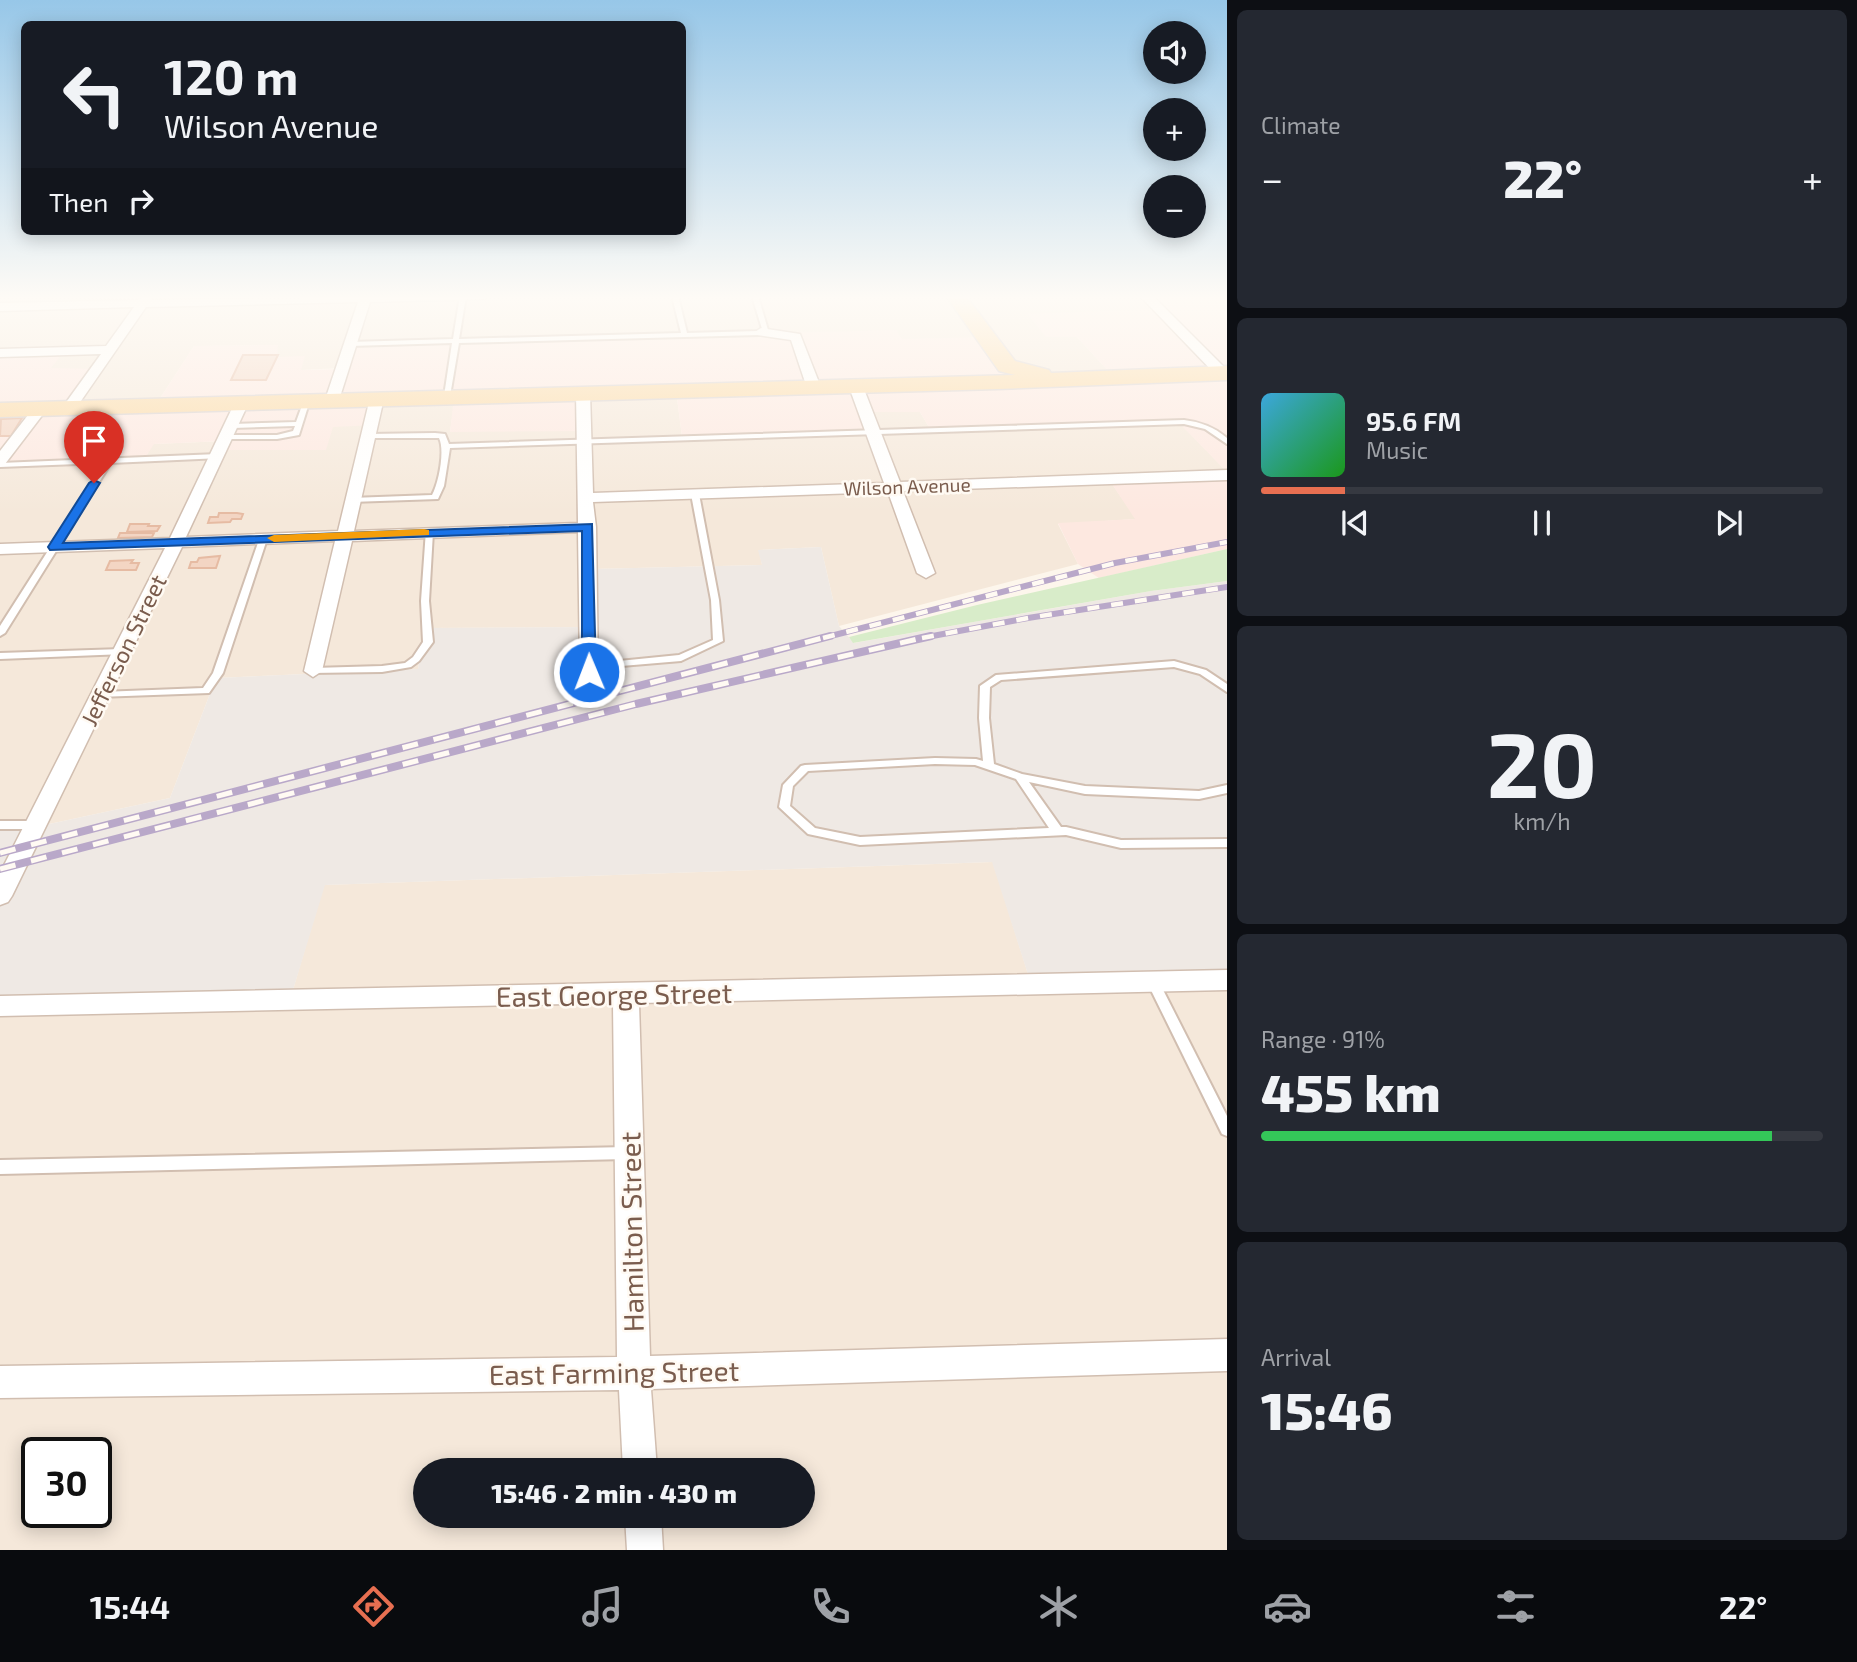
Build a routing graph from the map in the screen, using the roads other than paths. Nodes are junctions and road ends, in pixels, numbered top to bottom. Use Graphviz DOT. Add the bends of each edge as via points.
graph roads {
  1 [pos="98,368"];
  2 [pos="342,368"];
  3 [pos="451,368"];
  4 [pos="807,368"];
  5 [pos="1005,368"];
  6 [pos="1018,368"];
  7 [pos="1224,373"];
  8 [pos="1063,378"];
  9 [pos="963,381"];
  10 [pos="855,384"];
  11 [pos="813,385"];
  12 [pos="583,392"];
  13 [pos="447,396"];
  14 [pos="377,398"];
  15 [pos="307,400"];
  16 [pos="332,400"];
  17 [pos="242,402"];
  18 [pos="69,408"];
  19 [pos="40,409"];
  20 [pos="0,410"];
  21 [pos="300,424"];
  22 [pos="230,432"];
  23 [pos="874,432"];
  24 [pos="367,436"];
  25 [pos="585,442"];
  26 [pos="1227,442"];
  27 [pos="447,446"];
  28 [pos="218,456"];
  29 [pos="108,462"];
  30 [pos="0,463"];
  31 [pos="1227,475"];
  32 [pos="894,486"];
  33 [pos="695,494"];
  34 [pos="587,498"];
  35 [pos="351,500"];
  36 [pos="588,527"];
  37 [pos="429,533"];
  38 [pos="343,536"];
  39 [pos="263,539"];
  40 [pos="176,542"];
  41 [pos="54,547"];
  42 [pos="0,549"];
  43 [pos="926,573"];
  44 [pos="0,633"];
  45 [pos="122,652"];
  46 [pos="0,656"];
  47 [pos="589,669"];
  48 [pos="313,671"];
  49 [pos="1227,689"];
  50 [pos="101,695"];
  51 [pos="989,767"];
  52 [pos="1020,777"];
  53 [pos="1227,789"];
  54 [pos="0,825"];
  55 [pos="36,825"];
  56 [pos="1058,832"];
  57 [pos="1227,843"];
  58 [pos="0,896"];
  59 [pos="1227,980"];
  60 [pos="1153,982"];
  61 [pos="626,994"];
  62 [pos="0,1006"];
  63 [pos="1227,1130"];
  64 [pos="629,1153"];
  65 [pos="0,1167"];
  66 [pos="1227,1355"];
  67 [pos="634,1373"];
  68 [pos="0,1382"];
  69 [pos="639,1458"];
  70 [pos="644,1528"];
  71 [pos="645,1550"];
  1 -- 18 [label="street"];
  2 -- 16 [label="street"];
  3 -- 13 [label="lane"];
  4 -- 11 [label="street"];
  5 -- 9 [label="main road"];
  6 -- 8 [label="main road"];
  7 -- 8 [label="main road"];
  8 -- 9 [label="main road"];
  9 -- 10 [label="main road"];
  10 -- 11 [label="main road"];
  10 -- 23 [label="street"];
  11 -- 12 [label="main road"];
  12 -- 13 [label="main road"];
  12 -- 25 [label="street"];
  13 -- 14 [label="main road"];
  14 -- 16 [label="main road"];
  14 -- 24 [label="street"];
  15 -- 16 [label="main road"];
  15 -- 17 [label="main road"];
  15 -- 21 [label="lane"];
  17 -- 18 [label="main road"];
  17 -- 22 [label="street, Jefferson Street"];
  18 -- 19 [label="main road"];
  19 -- 20 [label="main road"];
  19 -- 30 [label="street"];
  21 -- 22 [label="lane"];
  21 -- 22 [label="lane" via="296,433 288,435"];
  22 -- 28 [label="street, Jefferson Street"];
  23 -- 25 [label="lane"];
  23 -- 26 [label="lane" via="1184,422 1213,428"];
  23 -- 32 [label="street"];
  24 -- 27 [label="lane" via="442,436"];
  24 -- 35 [label="street"];
  25 -- 27 [label="lane"];
  25 -- 34 [label="street"];
  27 -- 35 [label="lane" via="435,497"];
  28 -- 29 [label="lane"];
  28 -- 40 [label="street, Jefferson Street"];
  29 -- 30 [label="lane"];
  29 -- 41 [label="lane"];
  31 -- 32 [label="street, Wilson Avenue"];
  32 -- 33 [label="street, Wilson Avenue"];
  32 -- 43 [label="street"];
  33 -- 34 [label="street, Wilson Avenue"];
  33 -- 47 [label="lane" via="718,642 681,658"];
  34 -- 36 [label="street"];
  35 -- 38 [label="street"];
  36 -- 37 [label="street"];
  36 -- 47 [label="street"];
  37 -- 38 [label="street"];
  37 -- 48 [label="lane" via="428,642 416,659 382,669"];
  38 -- 39 [label="street"];
  38 -- 48 [label="street"];
  39 -- 40 [label="street"];
  39 -- 50 [label="lane" via="218,673 206,691"];
  40 -- 41 [label="street"];
  40 -- 45 [label="street, Jefferson Street"];
  41 -- 42 [label="street"];
  41 -- 44 [label="lane"];
  45 -- 46 [label="lane"];
  45 -- 50 [label="street, Jefferson Street"];
  49 -- 51 [label="lane" via="1203,672 1174,664 999,677 985,686"];
  50 -- 55 [label="street, Jefferson Street"];
  51 -- 52 [label="lane"];
  51 -- 56 [label="lane" via="976,762 935,761 805,768 788,785 784,807 812,831 860,841"];
  52 -- 53 [label="lane" via="1085,790 1199,795"];
  52 -- 56 [label="lane"];
  54 -- 55 [label="lane"];
  55 -- 58 [label="street, Jefferson Street"];
  56 -- 57 [label="lane" via="1121,844"];
  59 -- 60 [label="street, East George Street"];
  60 -- 61 [label="street, East George Street"];
  60 -- 63 [label="lane"];
  61 -- 62 [label="street, East George Street"];
  61 -- 64 [label="street, Hamilton Street"];
  64 -- 65 [label="lane"];
  64 -- 67 [label="street, Hamilton Street"];
  66 -- 67 [label="street, East Farming Street"];
  67 -- 68 [label="street, East Farming Street"];
  67 -- 69 [label="street, Hamilton Street"];
  70 -- 71 [label="street"];
}
